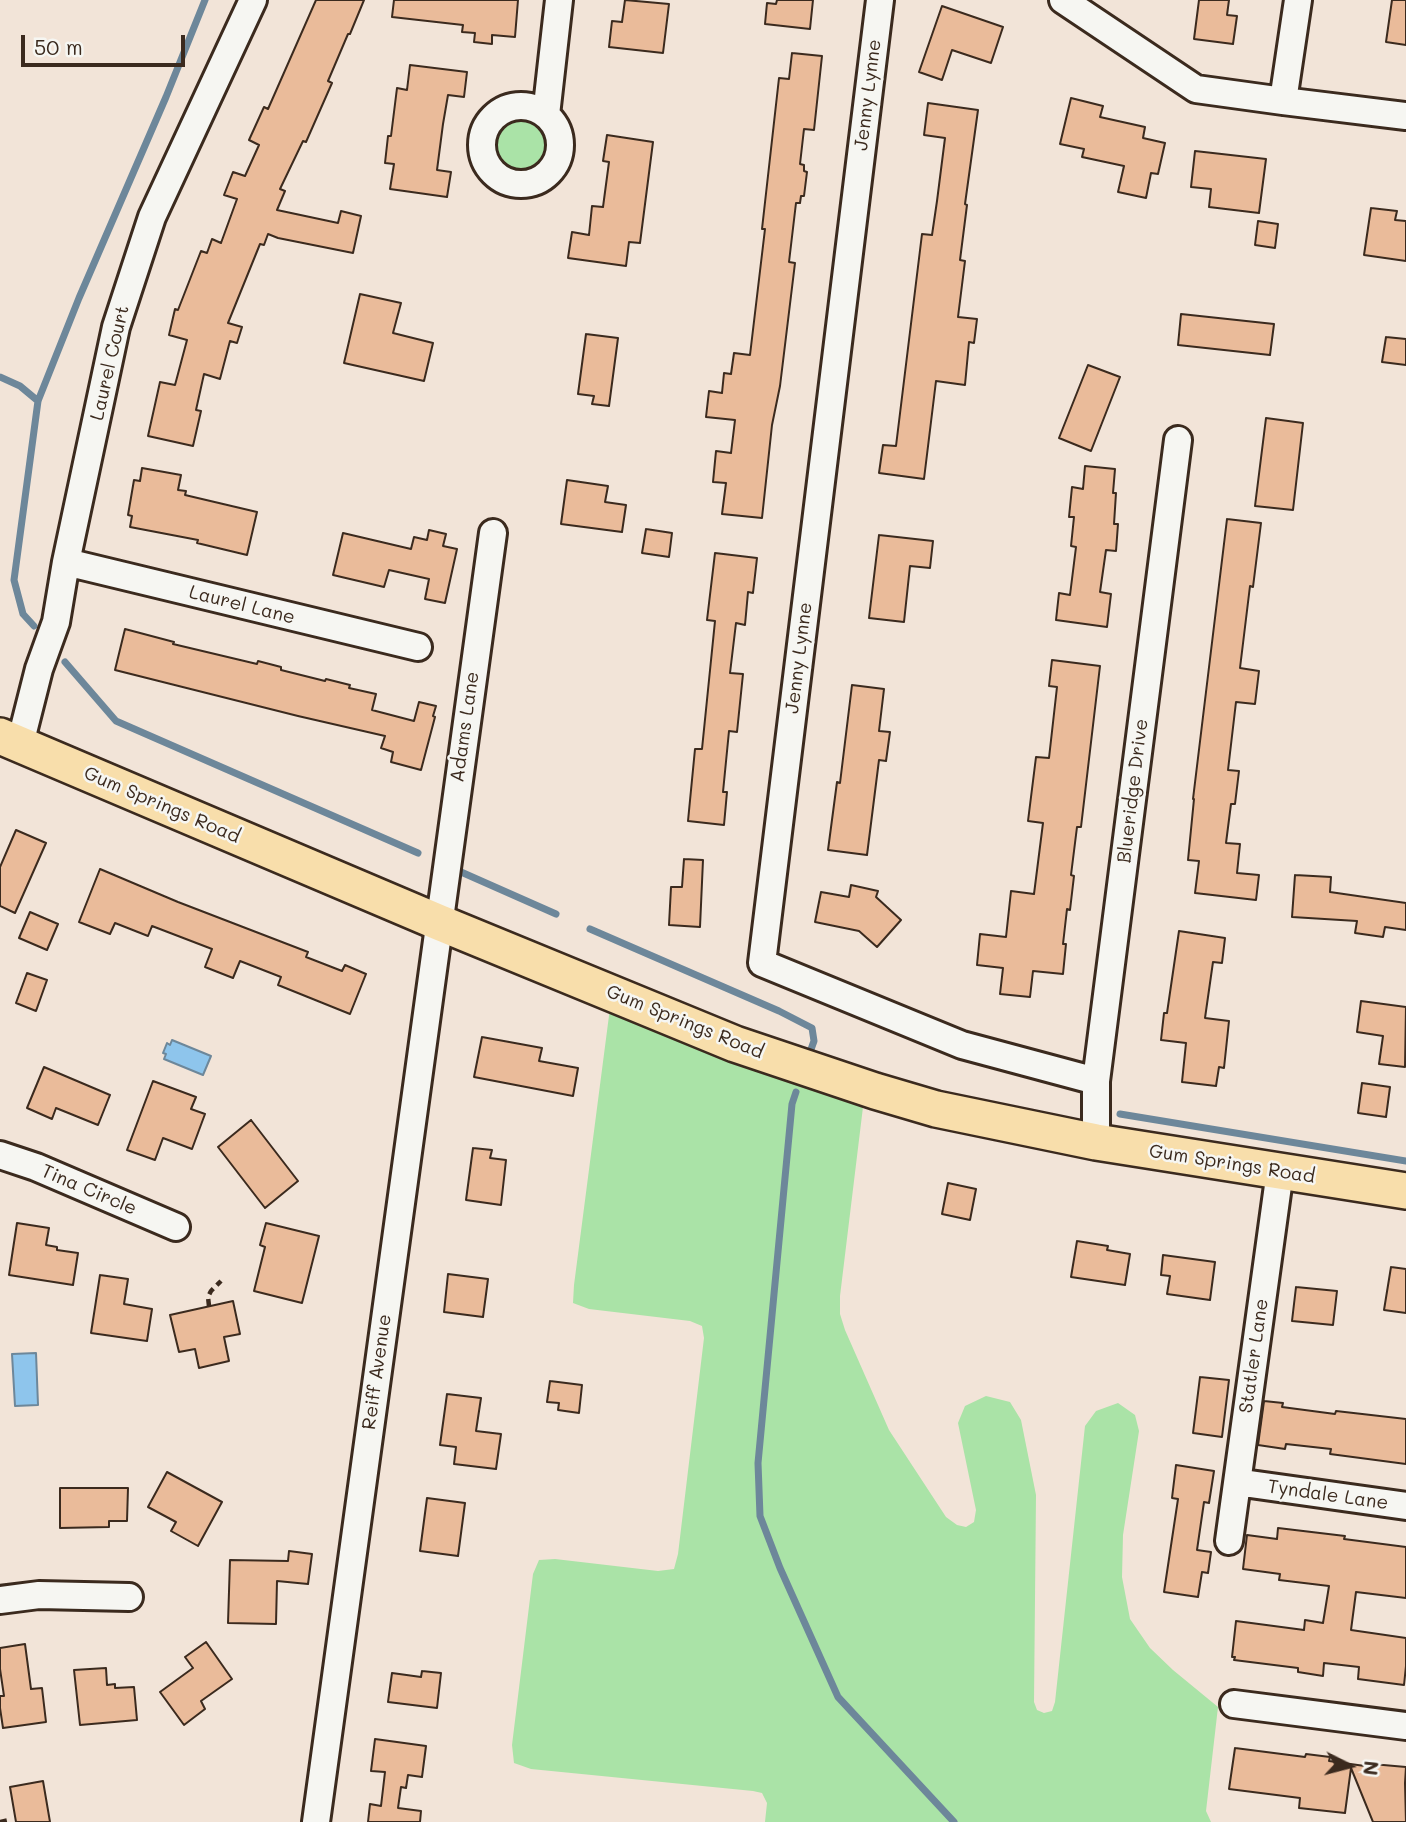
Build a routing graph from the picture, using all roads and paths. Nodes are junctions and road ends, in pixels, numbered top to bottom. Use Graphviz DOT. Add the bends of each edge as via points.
graph roads {
  1 [pos="253,0"];
  2 [pos="559,0"];
  3 [pos="880,0"];
  4 [pos="1063,0"];
  5 [pos="1298,0"];
  6 [pos="1283,102"];
  7 [pos="546,115"];
  8 [pos="1406,116"];
  9 [pos="1178,440"];
  10 [pos="493,533"];
  11 [pos="66,562"];
  12 [pos="418,647"];
  13 [pos="10,740"];
  14 [pos="438,922"];
  15 [pos="1096,1082"];
  16 [pos="1096,1142"];
  17 [pos="0,1155"];
  18 [pos="1280,1171"];
  19 [pos="1406,1191"];
  20 [pos="176,1227"];
  21 [pos="222,1280"];
  22 [pos="209,1306"];
  23 [pos="1250,1484"];
  24 [pos="1406,1506"];
  25 [pos="1229,1541"];
  26 [pos="129,1597"];
  27 [pos="0,1600"];
  28 [pos="1234,1704"];
  29 [pos="1406,1726"];
  30 [pos="9,1820"];
  31 [pos="0,1822"];
  32 [pos="316,1822"];
  1 -- 11 [label="street, Laurel Court" via="152,217 116,327"];
  2 -- 7 [label="street"];
  3 -- 15 [label="street, Jenny Lynne" via="762,963 962,1045"];
  4 -- 6 [label="street" via="1196,89"];
  5 -- 6 [label="street"];
  6 -- 8 [label="street"];
  9 -- 15 [label="street, Blueridge Drive"];
  10 -- 14 [label="street, Adams Lane"];
  11 -- 12 [label="street, Laurel Lane"];
  11 -- 13 [label="street, Laurel Court" via="56,622"];
  13 -- 14 [label="main road, Gum Springs Road"];
  14 -- 16 [label="main road, Gum Springs Road" via="735,1044 875,1091"];
  14 -- 32 [label="street, Reiff Avenue"];
  15 -- 16 [label="street, Blueridge Drive"];
  16 -- 18 [label="main road, Gum Springs Road"];
  17 -- 20 [label="street, Tina Circle"];
  18 -- 19 [label="main road, Gum Springs Road"];
  18 -- 25 [label="street, Statler Lane"];
  21 -- 22 [label="path" via="211,1291"];
  23 -- 24 [label="street, Tyndale Lane"];
  26 -- 27 [label="street" via="39,1595"];
  28 -- 29 [label="street"];
  30 -- 31 [label="path"];
}
